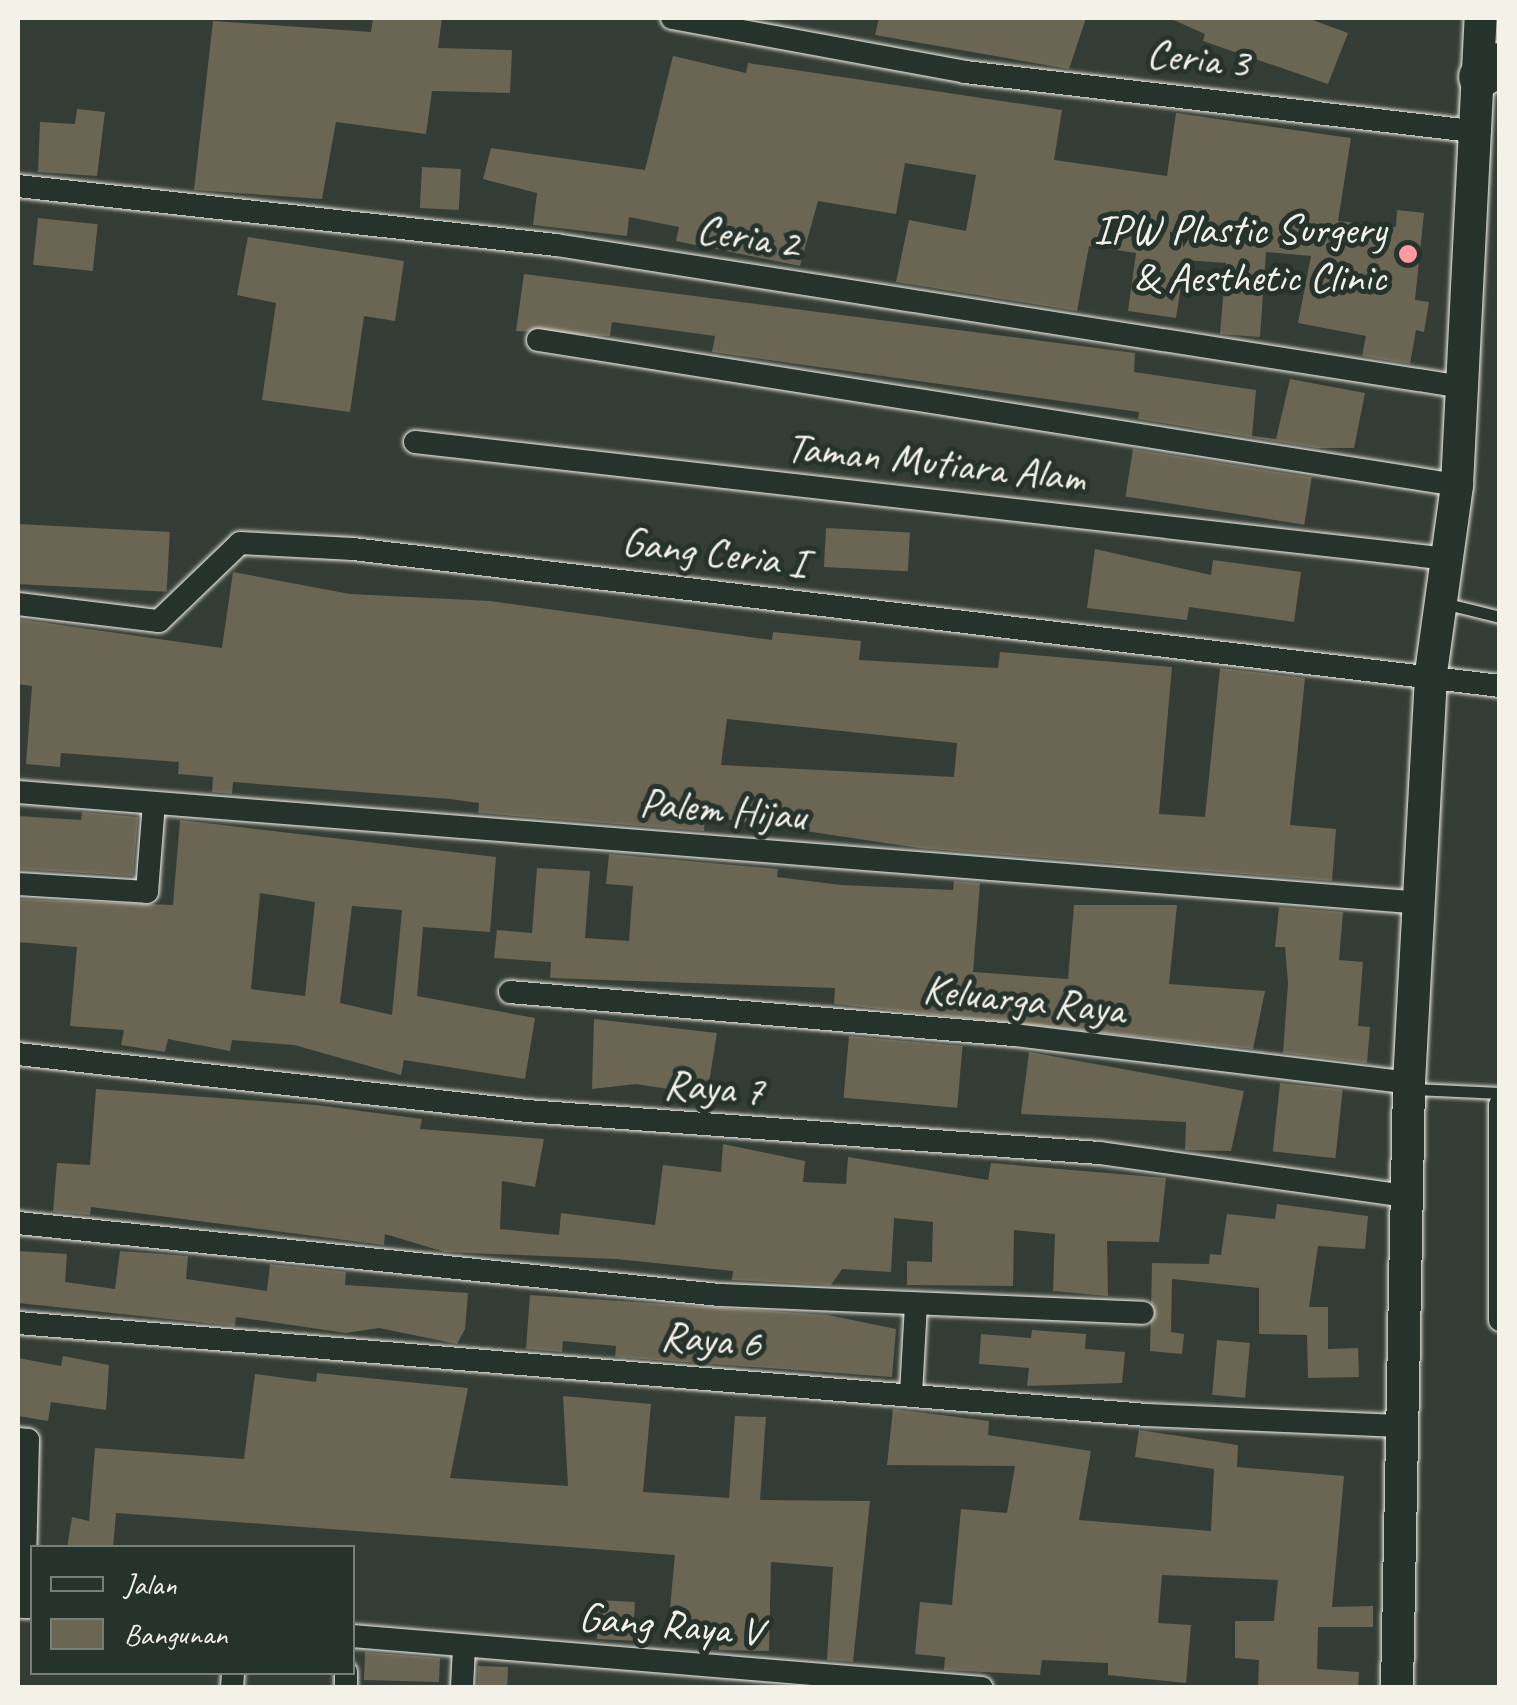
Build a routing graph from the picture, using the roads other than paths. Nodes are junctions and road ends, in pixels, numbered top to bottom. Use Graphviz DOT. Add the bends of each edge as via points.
graph roads {
  1 [pos="672,18"];
  2 [pos="1481,18"];
  3 [pos="1490,71"];
  4 [pos="1480,132"];
  5 [pos="18,186"];
  6 [pos="538,340"];
  7 [pos="1463,387"];
  8 [pos="414,442"];
  9 [pos="1457,485"];
  10 [pos="1449,559"];
  11 [pos="18,604"];
  12 [pos="1447,604"];
  13 [pos="1500,617"];
  14 [pos="1432,673"];
  15 [pos="1500,686"];
  16 [pos="18,792"];
  17 [pos="154,803"];
  18 [pos="18,884"];
  19 [pos="1423,904"];
  20 [pos="510,992"];
  21 [pos="18,1054"];
  22 [pos="1414,1087"];
  23 [pos="1500,1094"];
  24 [pos="1491,1098"];
  25 [pos="1406,1196"];
  26 [pos="18,1222"];
  27 [pos="916,1305"];
  28 [pos="1143,1314"];
  29 [pos="1500,1320"];
  30 [pos="18,1323"];
  31 [pos="911,1394"];
  32 [pos="1400,1426"];
  33 [pos="18,1439"];
  34 [pos="30,1607"];
  35 [pos="355,1636"];
  36 [pos="464,1646"];
  37 [pos="462,1688"];
  38 [pos="982,1688"];
  39 [pos="1397,1688"];
  1 -- 4 [label="street, Ceria 3" via="966,72"];
  2 -- 3 [label="street"];
  3 -- 4 [label="street"];
  4 -- 7 [label="street"];
  5 -- 7 [label="street, Ceria 2" via="556,245"];
  6 -- 9 [label="street"];
  7 -- 9 [label="street"];
  8 -- 10 [label="street, Taman Mutiara Alam"];
  9 -- 10 [label="street"];
  10 -- 12 [label="street"];
  11 -- 14 [label="street, Gang Ceria I" via="158,621 240,543"];
  12 -- 13 [label="lane"];
  12 -- 14 [label="street"];
  14 -- 15 [label="street"];
  14 -- 19 [label="street"];
  16 -- 17 [label="street, Palem Hijau"];
  17 -- 18 [label="street" via="147,892"];
  17 -- 19 [label="street, Palem Hijau"];
  19 -- 22 [label="street"];
  20 -- 22 [label="street, Keluarga Raya"];
  21 -- 25 [label="street, Raya 7" via="527,1111 1099,1153"];
  22 -- 24 [label="lane"];
  22 -- 25 [label="street"];
  23 -- 24 [label="lane"];
  24 -- 29 [label="street"];
  25 -- 32 [label="street"];
  26 -- 27 [label="street, Raya 6" via="496,1276"];
  27 -- 28 [label="street, Raya 6"];
  27 -- 31 [label="street"];
  30 -- 31 [label="street, Raya 6"];
  31 -- 32 [label="street, Raya 6"];
  32 -- 39 [label="street"];
  33 -- 34 [label="street" via="28,1440 24,1606"];
  35 -- 36 [label="street, Gang Raya V"];
  36 -- 37 [label="street"];
  36 -- 38 [label="street, Gang Raya V"];
}
